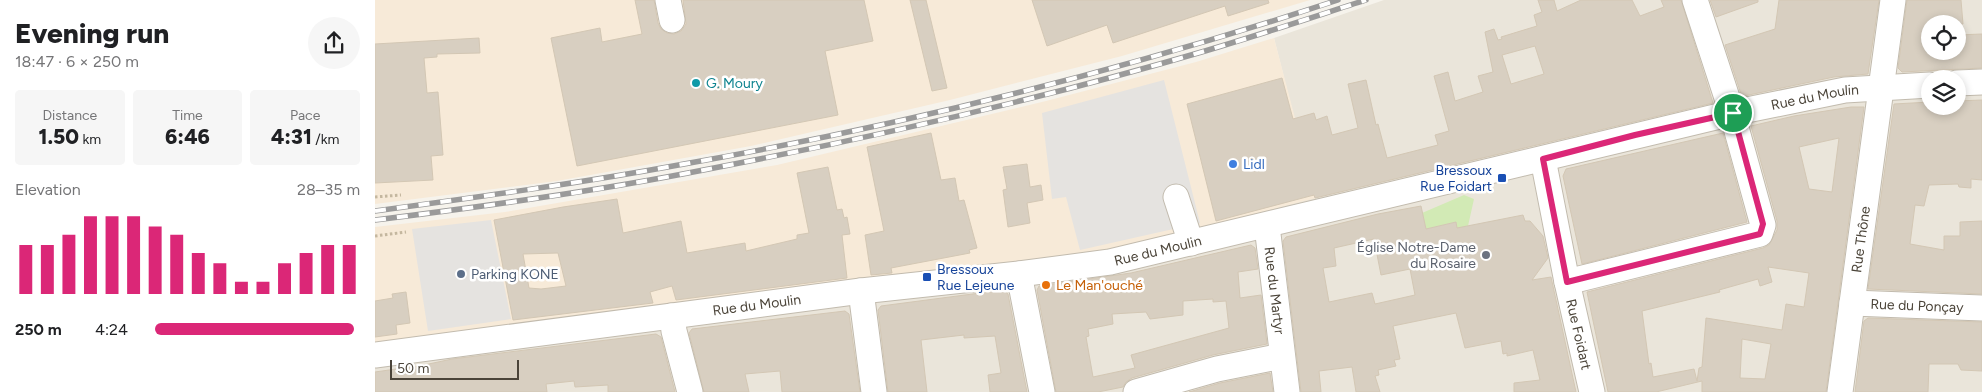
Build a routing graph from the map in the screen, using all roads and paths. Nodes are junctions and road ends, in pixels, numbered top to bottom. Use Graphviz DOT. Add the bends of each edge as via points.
graph roads {
  1 [pos="1695,0"];
  2 [pos="1893,0"];
  3 [pos="1982,82"];
  4 [pos="1966,83"];
  5 [pos="1921,86"];
  6 [pos="1883,88"];
  7 [pos="1733,113"];
  8 [pos="1543,159"];
  9 [pos="401,195"];
  10 [pos="1176,196"];
  11 [pos="375,197"];
  12 [pos="1267,226"];
  13 [pos="405,232"];
  14 [pos="375,236"];
  15 [pos="1191,243"];
  16 [pos="1019,274"];
  17 [pos="1567,282"];
  18 [pos="861,291"];
  19 [pos="1852,303"];
  20 [pos="1982,308"];
  21 [pos="672,316"];
  22 [pos="375,355"];
  23 [pos="1282,356"];
  24 [pos="690,392"];
  25 [pos="874,392"];
  26 [pos="1042,392"];
  27 [pos="1136,392"];
  28 [pos="1287,392"];
  29 [pos="1592,392"];
  30 [pos="1840,392"];
  1 -- 7 [label="street"];
  2 -- 6 [label="street, Rue Thône"];
  3 -- 4 [label="street"];
  5 -- 6 [label="street, Rue du Moulin"];
  6 -- 7 [label="street, Rue du Moulin" via="1845,90"];
  6 -- 19 [label="street, Rue Thône"];
  7 -- 8 [label="street, Rue du Moulin"];
  7 -- 17 [label="street" via="1763,224 1760,234"];
  8 -- 12 [label="street, Rue du Moulin"];
  8 -- 17 [label="street, Rue Foidart"];
  9 -- 11 [label="path"];
  10 -- 15 [label="street"];
  12 -- 15 [label="street, Rue du Moulin"];
  12 -- 23 [label="street, Rue du Martyr"];
  13 -- 14 [label="path"];
  15 -- 16 [label="street, Rue du Moulin" via="1110,262"];
  16 -- 18 [label="street, Rue du Moulin"];
  16 -- 26 [label="street"];
  17 -- 29 [label="street, Rue Foidart"];
  18 -- 21 [label="street, Rue du Moulin"];
  18 -- 25 [label="street"];
  19 -- 20 [label="street, Rue du Ponçay"];
  19 -- 30 [label="street, Rue Thône"];
  21 -- 22 [label="street, Rue du Moulin"];
  21 -- 24 [label="street"];
  23 -- 27 [label="street" via="1217,369"];
  23 -- 28 [label="street, Rue du Martyr"];
}
